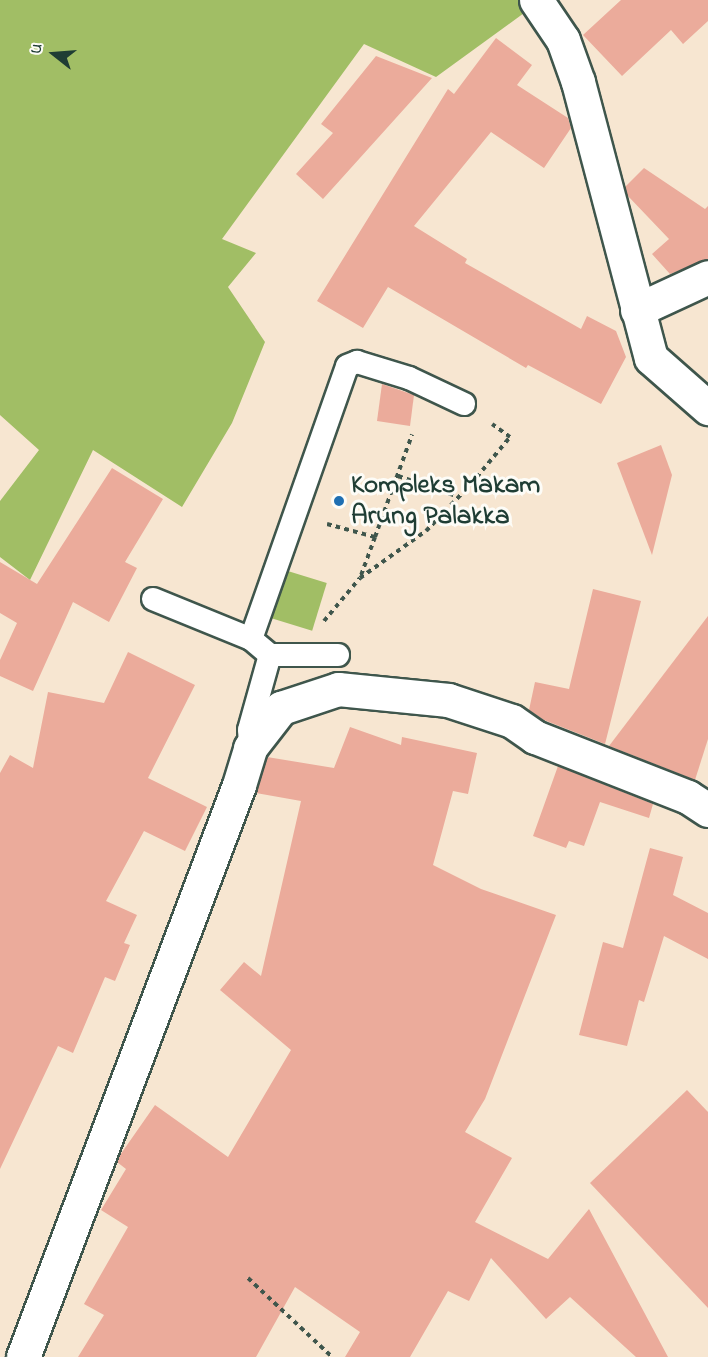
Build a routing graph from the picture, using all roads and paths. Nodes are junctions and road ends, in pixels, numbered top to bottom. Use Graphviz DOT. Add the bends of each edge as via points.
graph roads {
  1 [pos="536,0"];
  2 [pos="708,277"];
  3 [pos="637,310"];
  4 [pos="464,404"];
  5 [pos="708,408"];
  6 [pos="412,435"];
  7 [pos="398,476"];
  8 [pos="459,497"];
  9 [pos="295,514"];
  10 [pos="375,537"];
  11 [pos="360,578"];
  12 [pos="153,599"];
  13 [pos="251,639"];
  14 [pos="270,655"];
  15 [pos="315,655"];
  16 [pos="338,655"];
  17 [pos="250,748"];
  18 [pos="708,810"];
  19 [pos="248,1278"];
  20 [pos="23,1357"];
  21 [pos="332,1357"];
  1 -- 3 [label="street" via="563,40 578,82"];
  2 -- 3 [label="street"];
  3 -- 5 [label="street" via="651,358"];
  4 -- 8 [label="path" via="510,437"];
  4 -- 9 [label="lane" via="409,378 351,363"];
  6 -- 7 [label="path"];
  7 -- 8 [label="path"];
  7 -- 10 [label="path"];
  8 -- 11 [label="path" via="426,531"];
  9 -- 10 [label="path"];
  9 -- 13 [label="lane"];
  10 -- 11 [label="path"];
  11 -- 15 [label="path" via="326,615"];
  12 -- 13 [label="lane"];
  13 -- 14 [label="lane"];
  14 -- 15 [label="lane"];
  14 -- 17 [label="lane" via="249,730"];
  15 -- 16 [label="lane"];
  17 -- 18 [label="street" via="281,708 304,699 338,689 397,692 478,707 535,737 688,797"];
  17 -- 20 [label="street"];
  19 -- 21 [label="path"];
}
